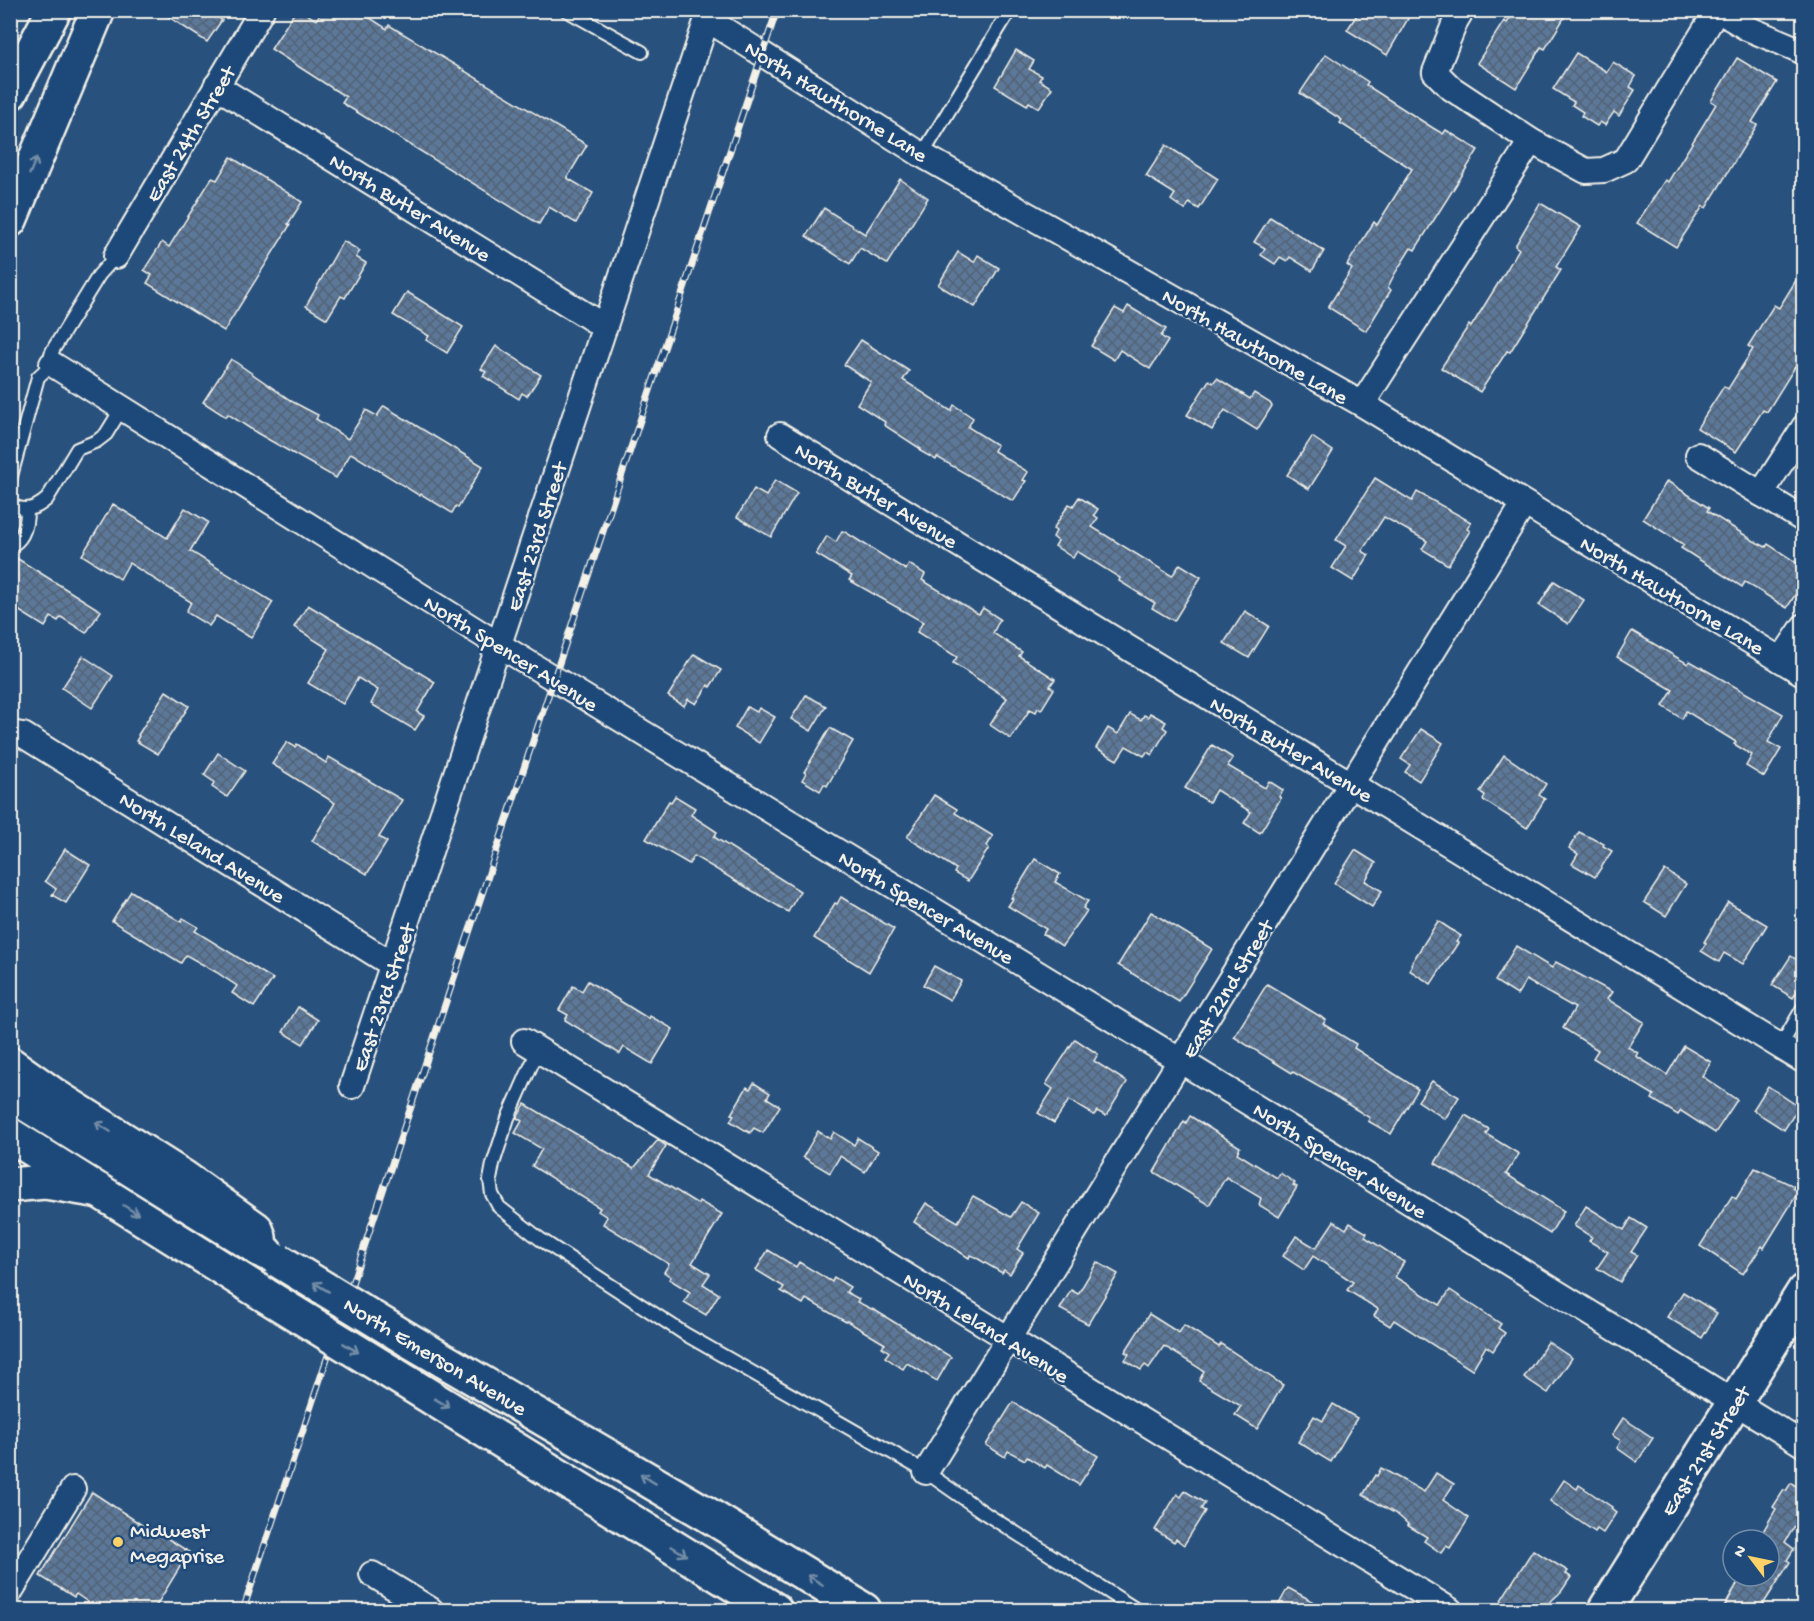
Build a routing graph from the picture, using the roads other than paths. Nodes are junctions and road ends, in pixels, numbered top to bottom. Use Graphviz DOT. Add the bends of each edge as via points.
graph roads {
  1 [pos="54,10"];
  2 [pos="98,10"];
  3 [pos="262,10"];
  4 [pos="566,10"];
  5 [pos="1010,10"];
  6 [pos="1462,10"];
  7 [pos="1718,10"];
  8 [pos="709,15"];
  9 [pos="642,52"];
  10 [pos="1803,52"];
  11 [pos="216,86"];
  12 [pos="10,93"];
  13 [pos="1531,141"];
  14 [pos="922,155"];
  15 [pos="10,220"];
  16 [pos="116,256"];
  17 [pos="605,327"];
  18 [pos="52,364"];
  19 [pos="1362,404"];
  20 [pos="122,408"];
  21 [pos="1803,427"];
  22 [pos="780,435"];
  23 [pos="1698,455"];
  24 [pos="10,480"];
  25 [pos="1761,494"];
  26 [pos="10,503"];
  27 [pos="1524,504"];
  28 [pos="27,510"];
  29 [pos="1803,520"];
  30 [pos="10,546"];
  31 [pos="1803,626"];
  32 [pos="499,645"];
  33 [pos="1781,660"];
  34 [pos="1803,674"];
  35 [pos="10,733"];
  36 [pos="1350,784"];
  37 [pos="393,964"];
  38 [pos="1803,1006"];
  39 [pos="531,1046"];
  40 [pos="1780,1047"];
  41 [pos="1181,1061"];
  42 [pos="1803,1061"];
  43 [pos="10,1064"];
  44 [pos="352,1086"];
  45 [pos="10,1094"];
  46 [pos="10,1135"];
  47 [pos="10,1185"];
  48 [pos="100,1191"];
  49 [pos="270,1255"];
  50 [pos="1803,1290"];
  51 [pos="1008,1338"];
  52 [pos="1734,1401"];
  53 [pos="1803,1445"];
  54 [pos="926,1472"];
  55 [pos="73,1489"];
  56 [pos="372,1574"];
  57 [pos="10,1592"];
  58 [pos="431,1611"];
  59 [pos="775,1611"];
  60 [pos="864,1611"];
  61 [pos="1137,1611"];
  62 [pos="1450,1611"];
  63 [pos="1605,1611"];
  1 -- 12 [label="main road"];
  15 -- 2 [label="main road, one-way"];
  3 -- 11 [label="street, East 24th Street"];
  4 -- 9 [label="lane"];
  5 -- 14 [label="lane"];
  6 -- 13 [label="street" via="1435,72 1451,88"];
  7 -- 10 [label="street" via="1747,28"];
  7 -- 13 [label="street" via="1626,160 1604,170 1586,171"];
  8 -- 14 [label="street, North Hawthorne Lane"];
  8 -- 17 [label="street, East 23rd Street"];
  11 -- 16 [label="street, East 24th Street"];
  11 -- 17 [label="street, North Butler Avenue"];
  13 -- 19 [label="street"];
  14 -- 19 [label="street, North Hawthorne Lane"];
  16 -- 18 [label="lane" via="99,275 54,348"];
  17 -- 32 [label="street, East 23rd Street"];
  18 -- 20 [label="street, North Spencer Avenue"];
  18 -- 24 [label="lane" via="38,377"];
  19 -- 27 [label="street, North Hawthorne Lane"];
  20 -- 28 [label="lane" via="106,434 77,449 47,499"];
  20 -- 32 [label="street, North Spencer Avenue"];
  21 -- 25 [label="street"];
  22 -- 36 [label="street, North Butler Avenue"];
  23 -- 25 [label="street"];
  25 -- 29 [label="street"];
  26 -- 28 [label="lane"];
  27 -- 33 [label="street, North Hawthorne Lane"];
  27 -- 36 [label="street, East 22nd Street"];
  28 -- 30 [label="lane" via="25,528"];
  31 -- 33 [label="street"];
  32 -- 37 [label="street, East 23rd Street"];
  32 -- 41 [label="street, North Spencer Avenue"];
  33 -- 34 [label="street, North Hawthorne Lane"];
  35 -- 37 [label="street, North Leland Avenue" via="23,735"];
  36 -- 40 [label="street, North Butler Avenue"];
  36 -- 41 [label="street, East 22nd Street"];
  37 -- 44 [label="street, East 23rd Street"];
  38 -- 40 [label="lane"];
  39 -- 51 [label="street, North Leland Avenue"];
  39 -- 54 [label="lane" via="493,1164 491,1187 498,1207 540,1239 686,1334"];
  40 -- 42 [label="street, North Butler Avenue"];
  41 -- 51 [label="street, East 22nd Street"];
  41 -- 52 [label="street, North Spencer Avenue"];
  49 -- 43 [label="main road, one-way" via="256,1228"];
  45 -- 49 [label="main road, North Emerson Avenue"];
  46 -- 48 [label="main road, North Emerson Avenue"];
  47 -- 48 [label="main road" via="45,1182"];
  48 -- 59 [label="main road, North Emerson Avenue, one-way, bridge"];
  60 -- 49 [label="main road, North Emerson Avenue, one-way, bridge"];
  50 -- 52 [label="main road, East 21st Street"];
  51 -- 54 [label="street, East 22nd Street"];
  51 -- 62 [label="street, North Leland Avenue"];
  52 -- 53 [label="street, North Spencer Avenue"];
  52 -- 63 [label="main road, East 21st Street"];
  54 -- 61 [label="lane"];
  55 -- 57 [label="street"];
  56 -- 58 [label="street"];
}
